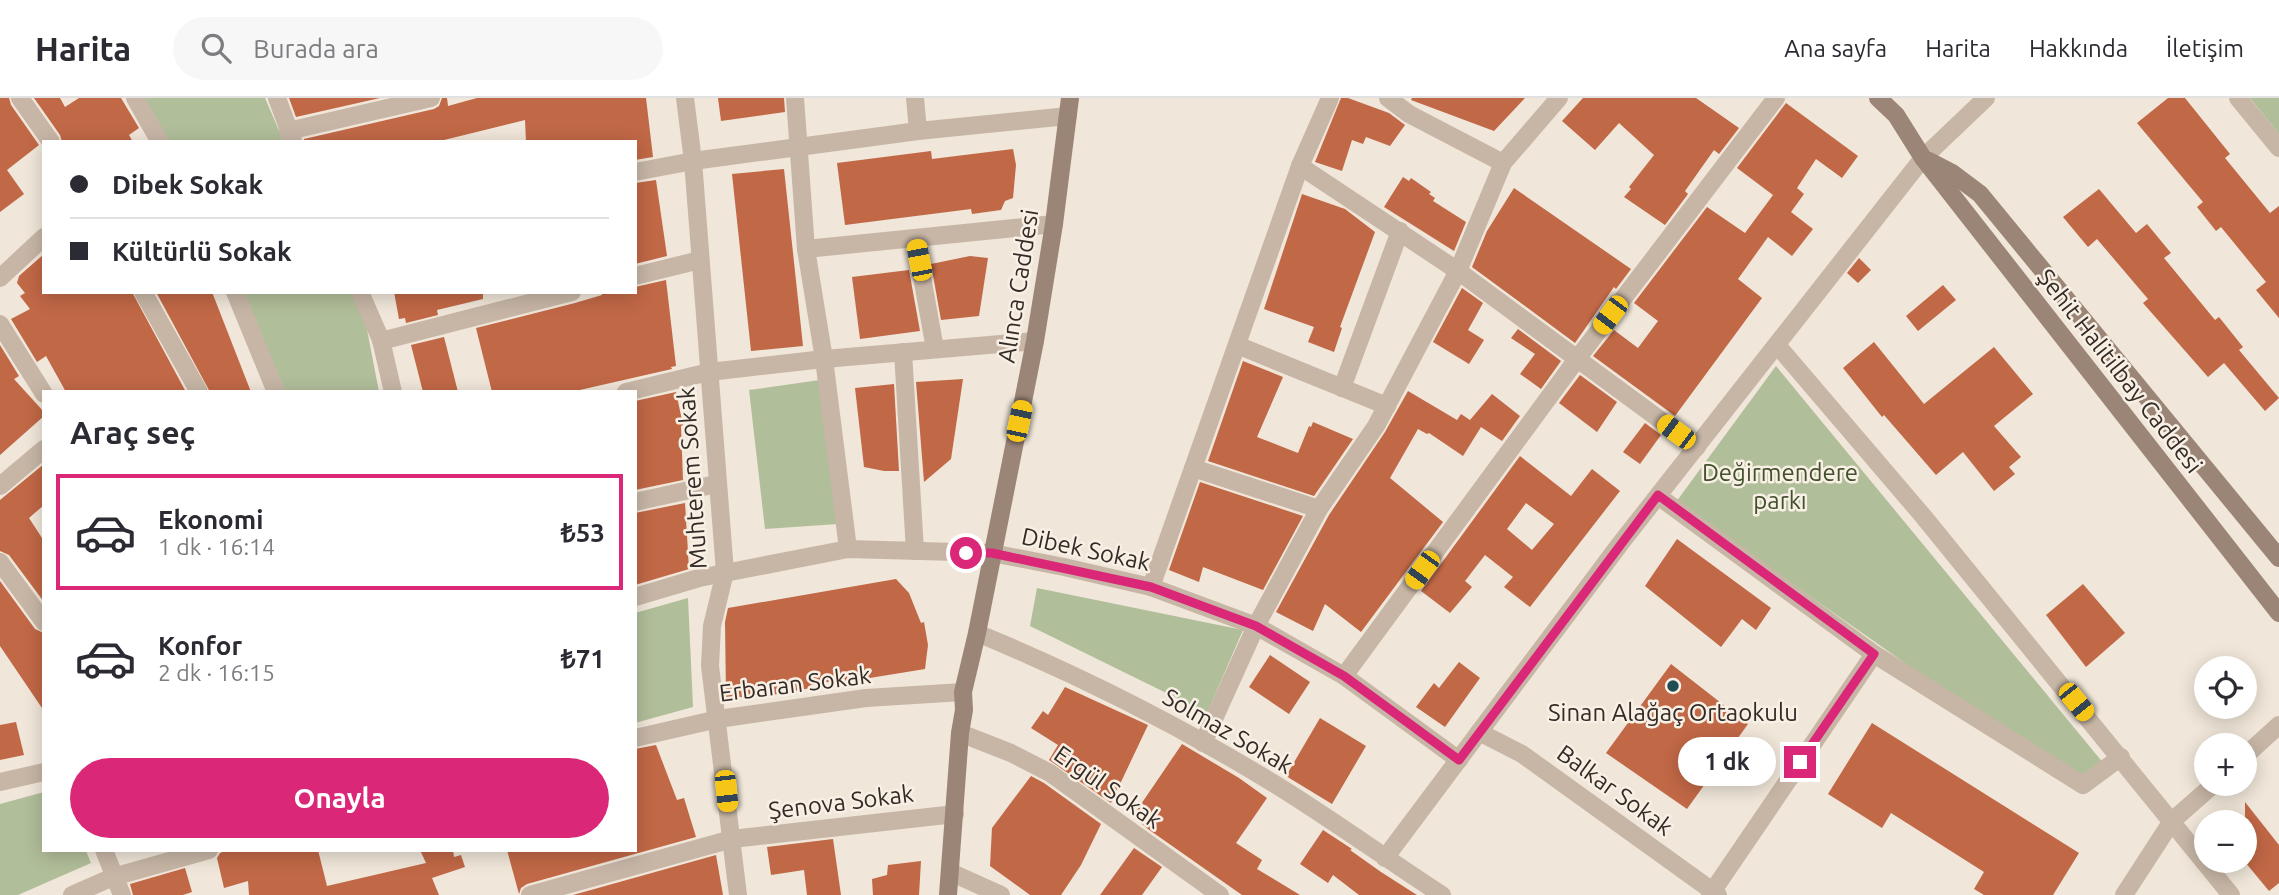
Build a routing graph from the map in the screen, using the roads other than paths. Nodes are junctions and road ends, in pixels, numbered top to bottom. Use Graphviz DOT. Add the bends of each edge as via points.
graph roads {
  1 [pos="20,98"];
  2 [pos="135,98"];
  3 [pos="277,98"];
  4 [pos="430,98"];
  5 [pos="685,98"];
  6 [pos="795,98"];
  7 [pos="915,98"];
  8 [pos="1070,98"];
  9 [pos="1330,98"];
  10 [pos="1388,98"];
  11 [pos="1559,98"];
  12 [pos="1776,98"];
  13 [pos="1878,98"];
  14 [pos="1986,98"];
  15 [pos="2238,98"];
  16 [pos="1068,116"];
  17 [pos="918,131"];
  18 [pos="291,136"];
  19 [pos="50,140"];
  20 [pos="159,140"];
  21 [pos="800,146"];
  22 [pos="2279,148"];
  23 [pos="1923,158"];
  24 [pos="693,161"];
  25 [pos="1503,163"];
  26 [pos="1300,166"];
  27 [pos="637,172"];
  28 [pos="1054,224"];
  29 [pos="1400,231"];
  30 [pos="915,238"];
  31 [pos="42,239"];
  32 [pos="806,249"];
  33 [pos="700,260"];
  34 [pos="1458,271"];
  35 [pos="637,276"];
  36 [pos="0,278"];
  37 [pos="144,294"];
  38 [pos="236,294"];
  39 [pos="361,294"];
  40 [pos="564,294"];
  41 [pos="0,324"];
  42 [pos="381,341"];
  43 [pos="1035,341"];
  44 [pos="1237,345"];
  45 [pos="1777,345"];
  46 [pos="935,349"];
  47 [pos="903,352"];
  48 [pos="824,359"];
  49 [pos="1577,359"];
  50 [pos="709,372"];
  51 [pos="1342,388"];
  52 [pos="198,390"];
  53 [pos="275,390"];
  54 [pos="393,390"];
  55 [pos="634,390"];
  56 [pos="42,391"];
  57 [pos="1387,406"];
  58 [pos="1696,447"];
  59 [pos="42,451"];
  60 [pos="1194,468"];
  61 [pos="716,484"];
  62 [pos="0,486"];
  63 [pos="1658,495"];
  64 [pos="637,502"];
  65 [pos="1319,509"];
  66 [pos="848,549"];
  67 [pos="915,551"];
  68 [pos="992,553"];
  69 [pos="2279,558"];
  70 [pos="0,562"];
  71 [pos="725,572"];
  72 [pos="1151,587"];
  73 [pos="637,596"];
  74 [pos="2279,613"];
  75 [pos="42,619"];
  76 [pos="1256,626"];
  77 [pos="977,633"];
  78 [pos="1874,654"];
  79 [pos="1344,676"];
  80 [pos="963,692"];
  81 [pos="718,719"];
  82 [pos="2279,725"];
  83 [pos="1479,732"];
  84 [pos="960,733"];
  85 [pos="637,738"];
  86 [pos="1203,743"];
  87 [pos="2257,745"];
  88 [pos="2121,757"];
  89 [pos="1459,760"];
  90 [pos="42,772"];
  91 [pos="0,782"];
  92 [pos="2200,796"];
  93 [pos="955,814"];
  94 [pos="2172,821"];
  95 [pos="732,839"];
  96 [pos="105,852"];
  97 [pos="202,852"];
  98 [pos="1385,859"];
  99 [pos="950,872"];
  100 [pos="113,877"];
  101 [pos="1713,894"];
  102 [pos="72,895"];
  103 [pos="122,895"];
  104 [pos="530,895"];
  105 [pos="738,895"];
  106 [pos="948,895"];
  107 [pos="1001,895"];
  108 [pos="1220,895"];
  109 [pos="1442,895"];
  110 [pos="2124,895"];
  111 [pos="2231,895"];
  1 -- 19 [label="street"];
  2 -- 20 [label="street"];
  3 -- 18 [label="street"];
  4 -- 18 [label="street"];
  5 -- 24 [label="street, Muhterem Sokak"];
  6 -- 21 [label="street"];
  7 -- 17 [label="street"];
  8 -- 16 [label="main road, Alınca Caddesi"];
  9 -- 26 [label="street"];
  10 -- 25 [label="street" via="1409,114"];
  11 -- 25 [label="street"];
  12 -- 49 [label="street"];
  13 -- 23 [label="main road, Şehit Halitilbay Caddesi" via="1896,115"];
  14 -- 23 [label="street"];
  15 -- 22 [label="street"];
  16 -- 17 [label="street"];
  16 -- 28 [label="main road, Alınca Caddesi"];
  17 -- 21 [label="street"];
  21 -- 24 [label="street"];
  21 -- 32 [label="street"];
  23 -- 45 [label="street"];
  23 -- 69 [label="main road, Şehit Halitilbay Caddesi" via="1980,194"];
  23 -- 74 [label="main road, Şehit Halitilbay Caddesi"];
  24 -- 27 [label="street"];
  24 -- 33 [label="street, Muhterem Sokak"];
  25 -- 34 [label="street"];
  26 -- 29 [label="street"];
  26 -- 44 [label="street"];
  28 -- 30 [label="street"];
  28 -- 43 [label="main road, Alınca Caddesi"];
  29 -- 34 [label="street"];
  29 -- 51 [label="street"];
  30 -- 32 [label="street"];
  30 -- 46 [label="street"];
  31 -- 36 [label="street"];
  32 -- 48 [label="street"];
  33 -- 35 [label="street"];
  33 -- 50 [label="street, Muhterem Sokak"];
  34 -- 49 [label="street"];
  34 -- 57 [label="street"];
  37 -- 52 [label="street"];
  38 -- 53 [label="street"];
  39 -- 42 [label="street"];
  40 -- 42 [label="street"];
  41 -- 56 [label="street"];
  42 -- 54 [label="street"];
  43 -- 46 [label="street"];
  43 -- 68 [label="main road, Alınca Caddesi"];
  44 -- 51 [label="street"];
  44 -- 60 [label="street"];
  45 -- 58 [label="street"];
  45 -- 88 [label="street"];
  46 -- 47 [label="street"];
  47 -- 48 [label="street"];
  47 -- 67 [label="street"];
  48 -- 50 [label="street"];
  48 -- 66 [label="street"];
  49 -- 58 [label="street"];
  49 -- 79 [label="street"];
  50 -- 55 [label="street"];
  50 -- 61 [label="street, Muhterem Sokak"];
  51 -- 57 [label="street"];
  57 -- 65 [label="street"];
  58 -- 63 [label="street"];
  59 -- 62 [label="street"];
  60 -- 65 [label="street"];
  60 -- 72 [label="street"];
  61 -- 64 [label="street"];
  61 -- 71 [label="street, Muhterem Sokak"];
  63 -- 78 [label="street"];
  63 -- 83 [label="street"];
  65 -- 76 [label="street"];
  66 -- 67 [label="street, Dibek Sokak"];
  66 -- 71 [label="street, Dibek Sokak"];
  67 -- 68 [label="street, Dibek Sokak"];
  68 -- 72 [label="street, Dibek Sokak"];
  68 -- 77 [label="main road, Alınca Caddesi"];
  70 -- 75 [label="street"];
  71 -- 73 [label="street, Dibek Sokak"];
  71 -- 81 [label="street, Muhterem Sokak" via="712,626 710,666"];
  72 -- 76 [label="street, Dibek Sokak"];
  76 -- 79 [label="street, Dibek Sokak"];
  76 -- 86 [label="street"];
  77 -- 80 [label="main road, Alınca Caddesi"];
  77 -- 86 [label="street, Solmaz Sokak" via="1045,661"];
  78 -- 88 [label="street" via="2082,785"];
  78 -- 101 [label="street"];
  79 -- 89 [label="street, Dibek Sokak"];
  80 -- 81 [label="street, Erbaran Sokak" via="866,698"];
  80 -- 84 [label="main road, Alınca Caddesi"];
  81 -- 85 [label="street, Erbaran Sokak"];
  81 -- 95 [label="street, Muhterem Sokak"];
  82 -- 87 [label="street"];
  83 -- 89 [label="street"];
  83 -- 101 [label="street, Balkar Sokak" via="1522,754"];
  84 -- 93 [label="main road, Alınca Caddesi"];
  84 -- 108 [label="street, Ergül Sokak" via="1050,773"];
  86 -- 98 [label="street, Solmaz Sokak" via="1274,783"];
  88 -- 94 [label="street"];
  89 -- 98 [label="street"];
  90 -- 91 [label="street"];
  92 -- 94 [label="street"];
  93 -- 95 [label="street, Şenova Sokak"];
  93 -- 99 [label="main road, Alınca Caddesi"];
  94 -- 110 [label="street"];
  94 -- 111 [label="street"];
  95 -- 104 [label="street, Şenova Sokak"];
  95 -- 105 [label="street, Muhterem Sokak"];
  96 -- 100 [label="street"];
  97 -- 100 [label="street"];
  98 -- 109 [label="street, Solmaz Sokak"];
  99 -- 106 [label="main road, Alınca Caddesi"];
  99 -- 107 [label="street"];
  100 -- 102 [label="street"];
  100 -- 103 [label="street"];
}
